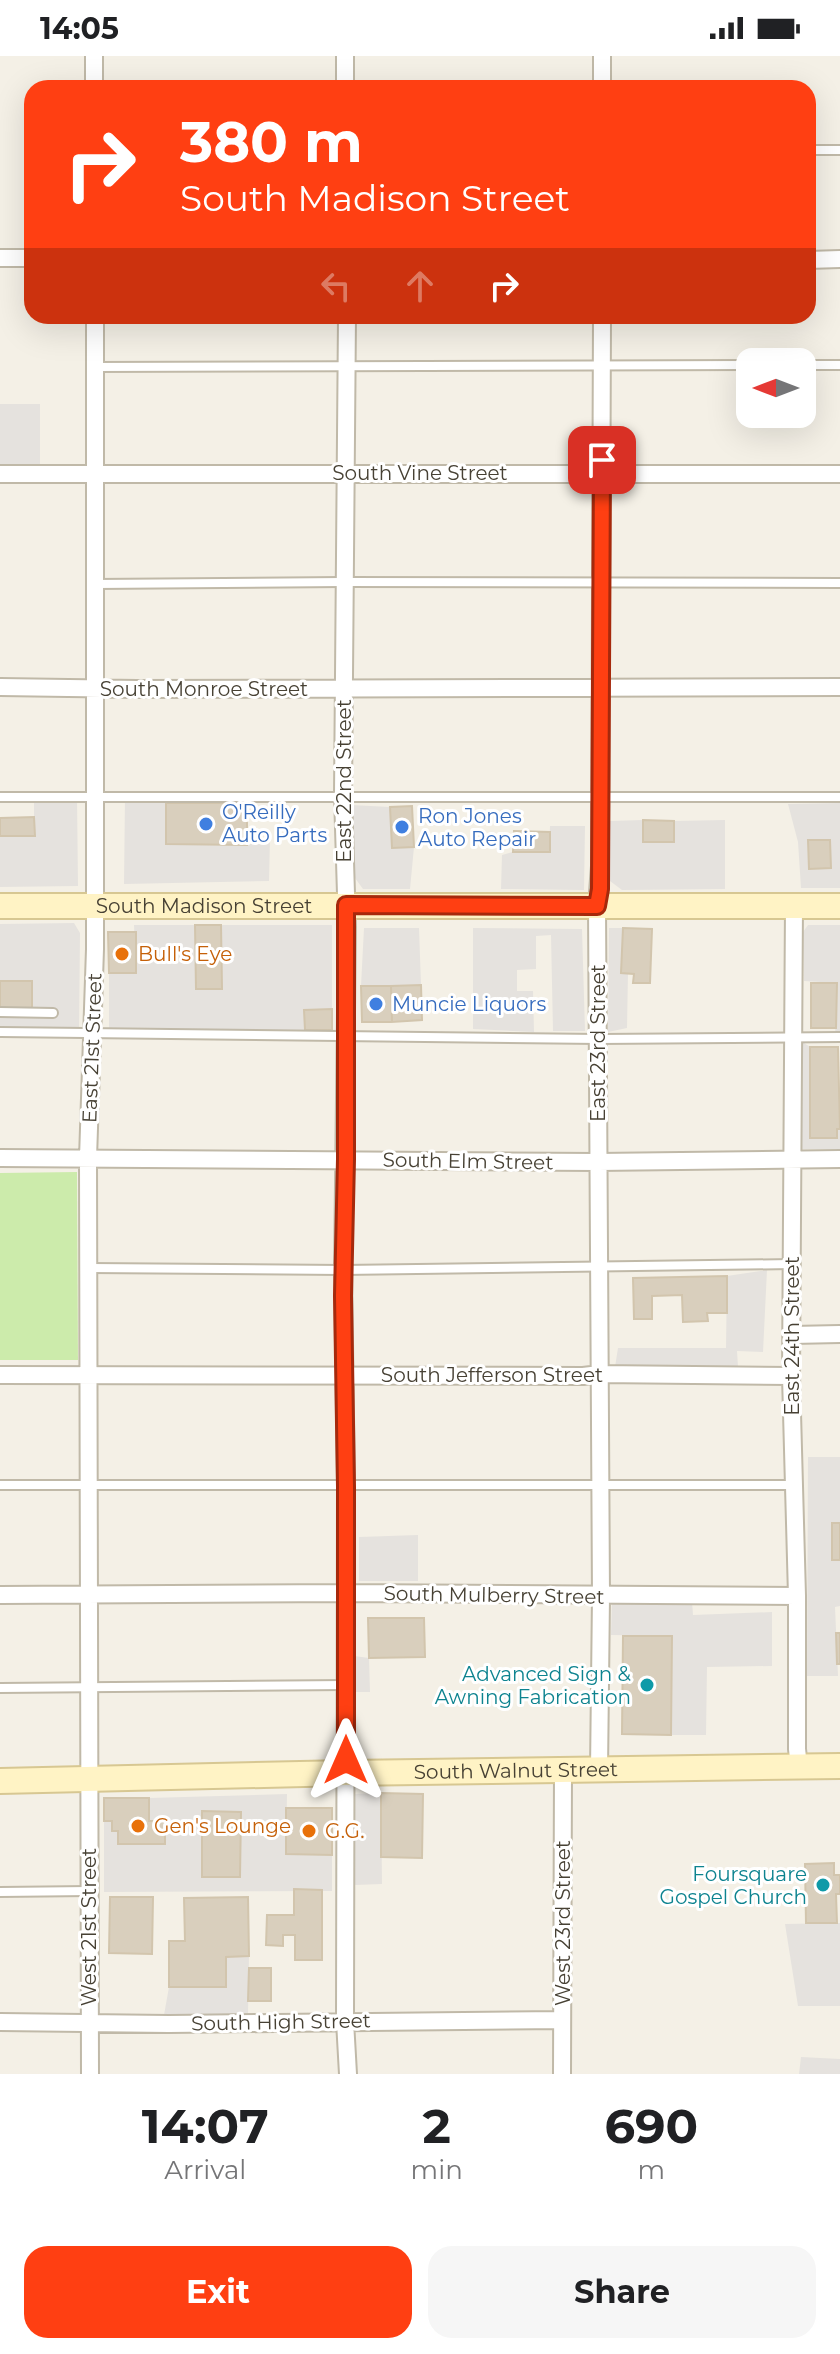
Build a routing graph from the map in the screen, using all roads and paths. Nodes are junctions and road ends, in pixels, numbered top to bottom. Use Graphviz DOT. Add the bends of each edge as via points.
graph roads {
  1 [pos="94,56"];
  2 [pos="345,56"];
  3 [pos="602,56"];
  4 [pos="94,80"];
  5 [pos="345,80"];
  6 [pos="602,80"];
  7 [pos="816,150"];
  8 [pos="840,150"];
  9 [pos="0,258"];
  10 [pos="24,258"];
  11 [pos="840,259"];
  12 [pos="816,260"];
  13 [pos="95,324"];
  14 [pos="347,324"];
  15 [pos="602,324"];
  16 [pos="346,365"];
  17 [pos="603,365"];
  18 [pos="736,365"];
  19 [pos="816,365"];
  20 [pos="840,365"];
  21 [pos="95,367"];
  22 [pos="96,473"];
  23 [pos="346,473"];
  24 [pos="0,474"];
  25 [pos="603,474"];
  26 [pos="840,474"];
  27 [pos="343,582"];
  28 [pos="840,583"];
  29 [pos="95,584"];
  30 [pos="600,584"];
  31 [pos="0,687"];
  32 [pos="840,687"];
  33 [pos="95,688"];
  34 [pos="601,688"];
  35 [pos="344,689"];
  36 [pos="343,795"];
  37 [pos="0,797"];
  38 [pos="95,797"];
  39 [pos="840,797"];
  40 [pos="600,798"];
  41 [pos="346,905"];
  42 [pos="794,905"];
  43 [pos="0,906"];
  44 [pos="95,906"];
  45 [pos="597,906"];
  46 [pos="840,906"];
  47 [pos="0,1012"];
  48 [pos="53,1013"];
  49 [pos="0,1032"];
  50 [pos="93,1033"];
  51 [pos="346,1036"];
  52 [pos="793,1037"];
  53 [pos="840,1037"];
  54 [pos="599,1039"];
  55 [pos="0,1158"];
  56 [pos="88,1158"];
  57 [pos="346,1159"];
  58 [pos="792,1159"];
  59 [pos="840,1159"];
  60 [pos="598,1162"];
  61 [pos="792,1264"];
  62 [pos="599,1267"];
  63 [pos="90,1268"];
  64 [pos="343,1270"];
  65 [pos="840,1334"];
  66 [pos="792,1335"];
  67 [pos="600,1374"];
  68 [pos="0,1375"];
  69 [pos="90,1375"];
  70 [pos="343,1376"];
  71 [pos="791,1376"];
  72 [pos="0,1485"];
  73 [pos="794,1485"];
  74 [pos="601,1486"];
  75 [pos="88,1487"];
  76 [pos="346,1487"];
  77 [pos="345,1593"];
  78 [pos="0,1595"];
  79 [pos="89,1596"];
  80 [pos="601,1596"];
  81 [pos="797,1596"];
  82 [pos="346,1685"];
  83 [pos="88,1687"];
  84 [pos="0,1688"];
  85 [pos="840,1766"];
  86 [pos="799,1767"];
  87 [pos="599,1770"];
  88 [pos="563,1771"];
  89 [pos="346,1773"];
  90 [pos="88,1780"];
  91 [pos="0,1781"];
  92 [pos="89,1891"];
  93 [pos="0,1892"];
  94 [pos="562,2020"];
  95 [pos="345,2021"];
  96 [pos="0,2022"];
  97 [pos="90,2024"];
  98 [pos="90,2074"];
  99 [pos="348,2074"];
  100 [pos="562,2074"];
  1 -- 4 [label="street"];
  2 -- 5 [label="street"];
  3 -- 6 [label="street"];
  7 -- 8 [label="lane"];
  9 -- 10 [label="street"];
  11 -- 12 [label="street"];
  13 -- 21 [label="street, East 21st Street"];
  14 -- 16 [label="street, East 22nd Street"];
  15 -- 17 [label="street, East 23rd Street"];
  16 -- 17 [label="lane"];
  16 -- 21 [label="lane"];
  16 -- 23 [label="street, East 22nd Street"];
  17 -- 18 [label="lane"];
  17 -- 25 [label="street, East 23rd Street"];
  19 -- 20 [label="lane"];
  21 -- 22 [label="street, East 21st Street"];
  22 -- 23 [label="street, South Vine Street"];
  22 -- 24 [label="street, South Vine Street"];
  22 -- 29 [label="street, East 21st Street"];
  23 -- 25 [label="street, South Vine Street"];
  23 -- 27 [label="street, East 22nd Street"];
  25 -- 26 [label="street, South Vine Street"];
  25 -- 30 [label="street, East 23rd Street"];
  27 -- 29 [label="lane"];
  27 -- 30 [label="lane"];
  27 -- 35 [label="street, East 22nd Street"];
  28 -- 30 [label="lane"];
  29 -- 33 [label="street, East 21st Street"];
  30 -- 34 [label="street, East 23rd Street"];
  31 -- 33 [label="street, South Monroe Street"];
  32 -- 34 [label="street, South Monroe Street"];
  33 -- 35 [label="street, South Monroe Street"];
  33 -- 38 [label="street, East 21st Street"];
  34 -- 35 [label="street, South Monroe Street"];
  34 -- 40 [label="street, East 23rd Street"];
  35 -- 36 [label="street, East 22nd Street"];
  36 -- 38 [label="lane"];
  36 -- 40 [label="lane"];
  36 -- 41 [label="street, East 22nd Street"];
  37 -- 38 [label="lane"];
  38 -- 44 [label="street, East 21st Street"];
  39 -- 40 [label="lane"];
  40 -- 45 [label="street, East 23rd Street"];
  41 -- 44 [label="main road, South Madison Street"];
  41 -- 45 [label="main road, South Madison Street"];
  41 -- 51 [label="street, East 22nd Street"];
  42 -- 45 [label="main road, South Madison Street"];
  42 -- 46 [label="main road, South Madison Street"];
  42 -- 52 [label="street, East 24th Street"];
  43 -- 44 [label="main road, South Madison Street"];
  44 -- 50 [label="street, East 21st Street"];
  45 -- 54 [label="street, East 23rd Street"];
  47 -- 48 [label="lane"];
  49 -- 50 [label="lane"];
  50 -- 51 [label="lane"];
  50 -- 56 [label="street, East 21st Street"];
  51 -- 54 [label="lane"];
  51 -- 57 [label="street, East 22nd Street"];
  52 -- 53 [label="lane"];
  52 -- 54 [label="lane"];
  52 -- 58 [label="street, East 24th Street"];
  54 -- 60 [label="street, East 23rd Street"];
  55 -- 56 [label="street, South Elm Street"];
  56 -- 57 [label="street, South Elm Street"];
  56 -- 63 [label="street, East 21st Street"];
  57 -- 60 [label="street, South Elm Street"];
  57 -- 64 [label="street, East 22nd Street"];
  58 -- 59 [label="street, South Elm Street"];
  58 -- 60 [label="street, South Elm Street"];
  58 -- 61 [label="street, East 24th Street"];
  60 -- 62 [label="street, East 23rd Street"];
  61 -- 62 [label="lane"];
  61 -- 66 [label="street, East 24th Street"];
  62 -- 64 [label="lane"];
  62 -- 67 [label="street, East 23rd Street"];
  63 -- 64 [label="lane"];
  63 -- 69 [label="street, East 21st Street"];
  64 -- 70 [label="street, East 22nd Street"];
  65 -- 66 [label="street"];
  66 -- 71 [label="street, East 24th Street"];
  67 -- 70 [label="street, South Jefferson Street"];
  67 -- 71 [label="street, South Jefferson Street"];
  67 -- 74 [label="street, East 23rd Street"];
  68 -- 69 [label="street, South Jefferson Street"];
  69 -- 70 [label="street, South Jefferson Street"];
  69 -- 75 [label="street, East 21st Street"];
  70 -- 76 [label="street, East 22nd Street"];
  71 -- 73 [label="street, East 24th Street"];
  72 -- 75 [label="lane"];
  73 -- 74 [label="lane"];
  73 -- 81 [label="street, East 24th Street"];
  74 -- 76 [label="lane"];
  74 -- 80 [label="street, East 23rd Street"];
  75 -- 76 [label="lane"];
  75 -- 79 [label="street, East 21st Street"];
  76 -- 77 [label="street, East 22nd Street"];
  77 -- 79 [label="street, South Mulberry Street"];
  77 -- 80 [label="street, South Mulberry Street"];
  77 -- 82 [label="street, East 22nd Street"];
  78 -- 79 [label="street, South Mulberry Street"];
  79 -- 83 [label="street, East 21st Street"];
  80 -- 81 [label="street, South Mulberry Street"];
  80 -- 87 [label="street, East 23rd Street"];
  81 -- 86 [label="street, East 24th Street"];
  82 -- 83 [label="lane"];
  82 -- 89 [label="street, East 22nd Street"];
  83 -- 84 [label="lane"];
  83 -- 90 [label="street, East 21st Street"];
  85 -- 86 [label="main road, South Walnut Street"];
  86 -- 87 [label="main road, South Walnut Street"];
  87 -- 88 [label="main road, South Walnut Street"];
  88 -- 89 [label="main road, South Walnut Street"];
  88 -- 94 [label="street, West 23rd Street"];
  89 -- 90 [label="main road, South Walnut Street"];
  89 -- 95 [label="street, East 22nd Street"];
  90 -- 91 [label="main road, South Walnut Street"];
  90 -- 92 [label="street, West 21st Street"];
  92 -- 93 [label="lane"];
  92 -- 97 [label="street, West 21st Street"];
  94 -- 95 [label="street, South High Street"];
  94 -- 100 [label="street, West 23rd Street"];
  95 -- 97 [label="street, South High Street"];
  95 -- 99 [label="street, East 22nd Street"];
  96 -- 97 [label="street, South High Street"];
  97 -- 98 [label="street, West 21st Street"];
}
